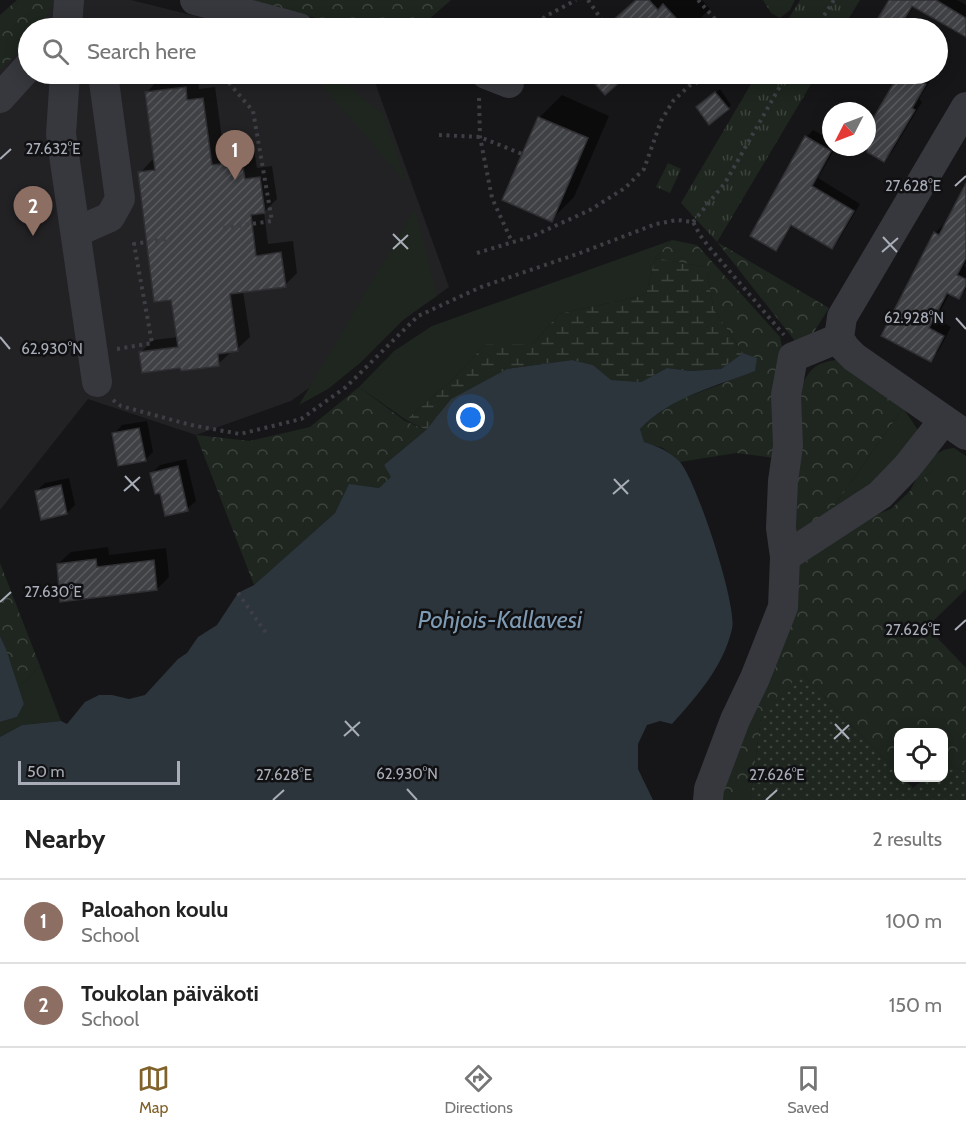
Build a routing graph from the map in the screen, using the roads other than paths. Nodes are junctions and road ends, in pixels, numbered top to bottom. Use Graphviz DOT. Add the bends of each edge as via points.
graph roads {
  1 [pos="195,0"];
  2 [pos="262,18"];
  3 [pos="18,77"];
  4 [pos="64,84"];
  5 [pos="104,84"];
  6 [pos="0,98"];
  7 [pos="966,107"];
  8 [pos="76,232"];
  9 [pos="839,338"];
  10 [pos="95,368"];
  11 [pos="955,428"];
  12 [pos="785,557"];
  13 [pos="708,800"];
  1 -- 2 [label="street"];
  3 -- 6 [label="street"];
  4 -- 8 [label="street" via="61,134"];
  5 -- 8 [label="street" via="120,199 110,217"];
  7 -- 9 [label="street" via="842,317"];
  8 -- 10 [label="street"];
  9 -- 11 [label="street" via="854,357"];
  9 -- 12 [label="street" via="793,357 786,394 788,446 781,528"];
  11 -- 12 [label="street" via="907,466 880,495"];
  12 -- 13 [label="street" via="783,607 735,720"];
}
